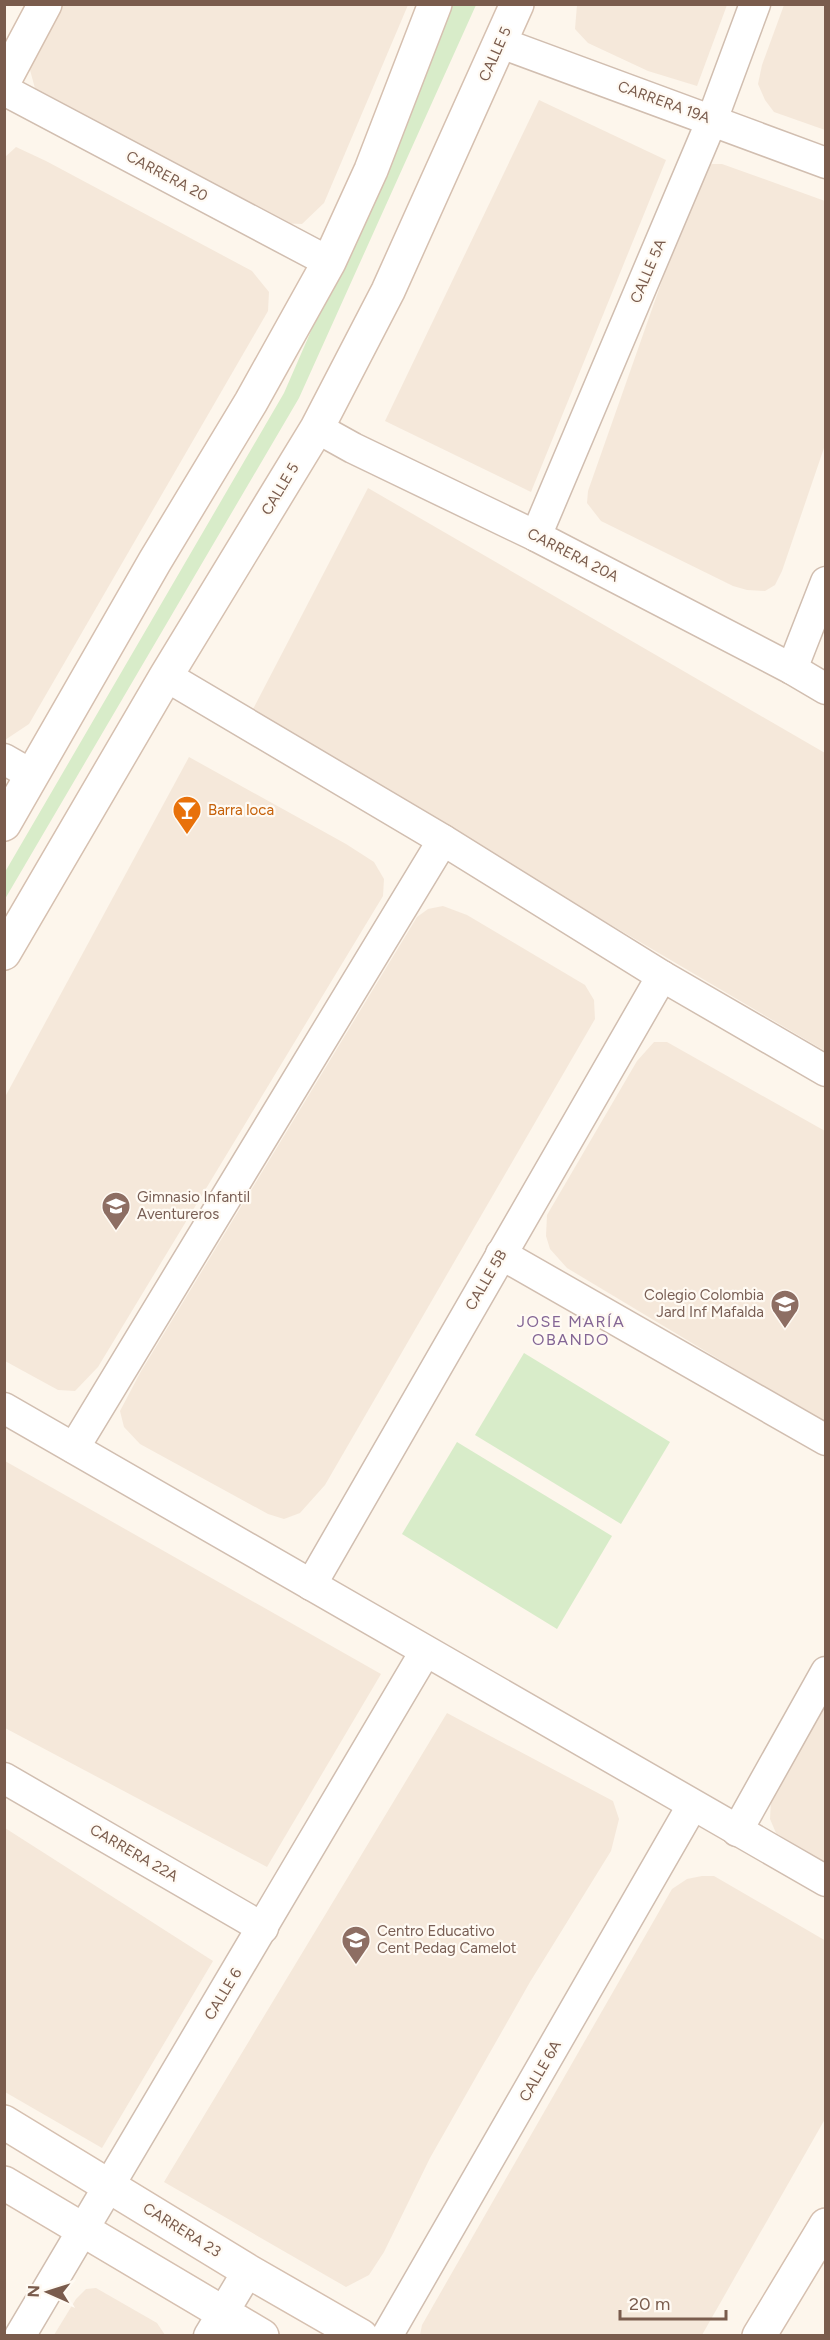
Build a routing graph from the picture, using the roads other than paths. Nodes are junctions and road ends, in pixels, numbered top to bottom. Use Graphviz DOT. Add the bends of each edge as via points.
graph roads {
  1 [pos="45,4"];
  2 [pos="435,4"];
  3 [pos="517,4"];
  4 [pos="755,4"];
  5 [pos="501,43"];
  6 [pos="4,81"];
  7 [pos="4,90"];
  8 [pos="712,120"];
  9 [pos="825,163"];
  10 [pos="329,262"];
  11 [pos="317,428"];
  12 [pos="536,536"];
  13 [pos="825,582"];
  14 [pos="792,669"];
  15 [pos="166,676"];
  16 [pos="825,689"];
  17 [pos="4,759"];
  18 [pos="32,775"];
  19 [pos="4,824"];
  20 [pos="443,840"];
  21 [pos="4,953"];
  22 [pos="662,976"];
  23 [pos="825,1071"];
  24 [pos="501,1254"];
  25 [pos="4,1408"];
  26 [pos="825,1440"];
  27 [pos="74,1448"];
  28 [pos="311,1585"];
  29 [pos="425,1652"];
  30 [pos="825,1672"];
  31 [pos="4,1778"];
  32 [pos="692,1806"];
  33 [pos="737,1831"];
  34 [pos="825,1881"];
  35 [pos="263,1928"];
  36 [pos="4,2122"];
  37 [pos="4,2183"];
  38 [pos="110,2184"];
  39 [pos="84,2231"];
  40 [pos="823,2236"];
  41 [pos="248,2271"];
  42 [pos="216,2324"];
  43 [pos="20,2336"];
  44 [pos="262,2336"];
  45 [pos="361,2336"];
  46 [pos="387,2336"];
  47 [pos="759,2336"];
  1 -- 6 [label="main road"];
  2 -- 10 [label="main road" via="371,170"];
  3 -- 5 [label="main road, CALLE 5"];
  4 -- 8 [label="street, CALLE 5A"];
  5 -- 8 [label="street, CARRERA 19A"];
  5 -- 11 [label="main road, CALLE 5" via="388,291"];
  7 -- 10 [label="street, CARRERA 20"];
  8 -- 9 [label="street, CARRERA 19A"];
  8 -- 12 [label="street, CALLE 5A"];
  10 -- 18 [label="main road"];
  11 -- 12 [label="street, CARRERA 20A"];
  11 -- 15 [label="main road, CALLE 5"];
  12 -- 14 [label="street, CARRERA 20A"];
  13 -- 14 [label="street"];
  14 -- 16 [label="street, CARRERA 20A"];
  15 -- 20 [label="street"];
  15 -- 21 [label="main road, CALLE 5"];
  17 -- 18 [label="street"];
  18 -- 19 [label="main road"];
  20 -- 22 [label="street"];
  20 -- 27 [label="street"];
  22 -- 23 [label="street"];
  22 -- 24 [label="street, CALLE 5B"];
  24 -- 26 [label="street"];
  24 -- 28 [label="street, CALLE 5B"];
  25 -- 27 [label="street"];
  27 -- 28 [label="street"];
  28 -- 29 [label="street"];
  29 -- 32 [label="street"];
  29 -- 35 [label="street, CALLE 6"];
  30 -- 33 [label="street"];
  31 -- 35 [label="street, CARRERA 22A"];
  32 -- 33 [label="street"];
  32 -- 46 [label="street, CALLE 6A"];
  33 -- 34 [label="street"];
  35 -- 38 [label="street, CALLE 6"];
  36 -- 38 [label="main road, CARRERA 23"];
  37 -- 39 [label="main road"];
  38 -- 39 [label="street, CALLE 6"];
  38 -- 41 [label="main road, CARRERA 23"];
  39 -- 42 [label="main road"];
  39 -- 43 [label="street, CALLE 6"];
  40 -- 47 [label="main road"];
  41 -- 42 [label="street"];
  41 -- 45 [label="main road, CARRERA 23"];
  42 -- 44 [label="main road"];
}
